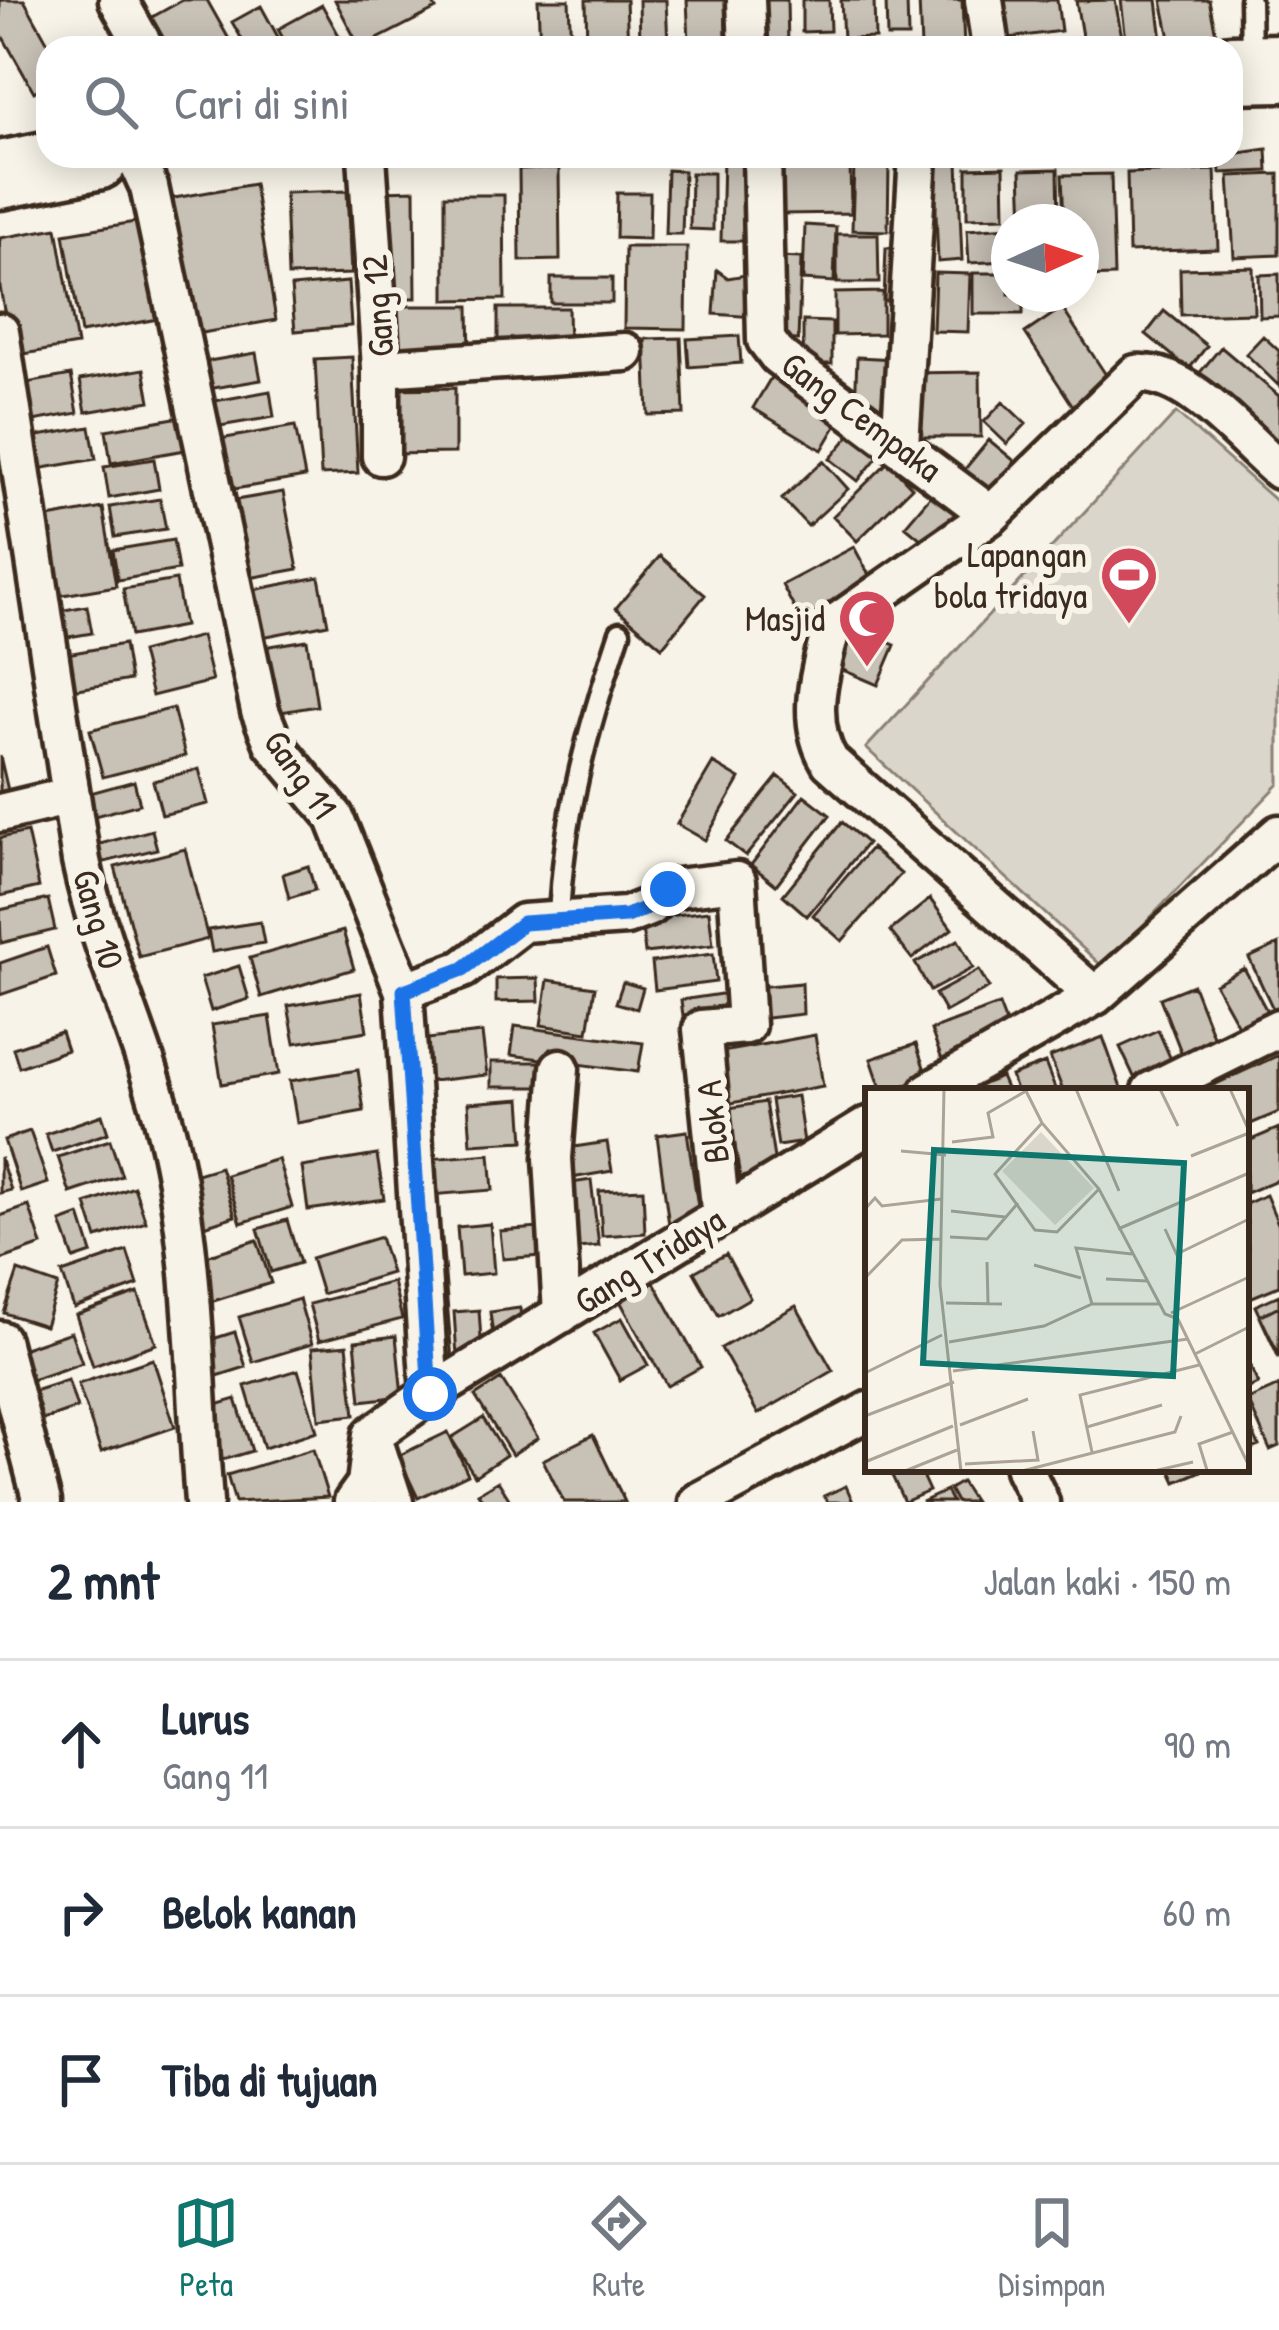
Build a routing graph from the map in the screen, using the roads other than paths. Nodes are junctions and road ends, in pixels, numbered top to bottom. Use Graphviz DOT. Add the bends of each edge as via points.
graph roads {
  1 [pos="118,0"];
  2 [pos="746,0"];
  3 [pos="984,0"];
  4 [pos="1250,0"];
  5 [pos="138,36"];
  6 [pos="748,36"];
  7 [pos="989,36"];
  8 [pos="1254,84"];
  9 [pos="36,124"];
  10 [pos="0,129"];
  11 [pos="36,168"];
  12 [pos="140,168"];
  13 [pos="369,168"];
  14 [pos="762,168"];
  15 [pos="917,168"];
  16 [pos="0,175"];
  17 [pos="0,332"];
  18 [pos="625,352"];
  19 [pos="381,368"];
  20 [pos="900,446"];
  21 [pos="381,456"];
  22 [pos="1279,470"];
  23 [pos="992,515"];
  24 [pos="620,632"];
  25 [pos="71,796"];
  26 [pos="0,813"];
  27 [pos="1279,834"];
  28 [pos="559,920"];
  29 [pos="404,991"];
  30 [pos="1095,996"];
  31 [pos="1279,1028"];
  32 [pos="560,1068"];
  33 [pos="934,1088"];
  34 [pos="1157,1088"];
  35 [pos="865,1129"];
  36 [pos="721,1216"];
  37 [pos="562,1314"];
  38 [pos="0,1340"];
  39 [pos="430,1394"];
  40 [pos="865,1413"];
  41 [pos="372,1435"];
  42 [pos="1025,1472"];
  43 [pos="740,1493"];
  44 [pos="42,1502"];
  45 [pos="204,1502"];
  46 [pos="353,1502"];
  47 [pos="394,1502"];
  48 [pos="698,1502"];
  49 [pos="1040,1502"];
  1 -- 5 [label="street"];
  2 -- 6 [label="street"];
  3 -- 7 [label="street"];
  4 -- 8 [label="lane"];
  9 -- 10 [label="highway"];
  11 -- 16 [label="highway"];
  12 -- 29 [label="street, Gang 11" via="260,711 273,743 334,816"];
  13 -- 19 [label="street, Gang 12"];
  14 -- 20 [label="street, Gang Cempaka" via="766,340"];
  15 -- 20 [label="street"];
  17 -- 25 [label="street, Gang 10"];
  18 -- 19 [label="street"];
  19 -- 21 [label="street, Gang 12"];
  20 -- 23 [label="street, Gang Cempaka"];
  22 -- 23 [label="street" via="1178,383 1136,374"];
  23 -- 30 [label="street" via="832,626 815,707 817,740 830,762"];
  24 -- 28 [label="lane" via="573,784"];
  25 -- 26 [label="street"];
  25 -- 45 [label="street, Gang 10" via="94,919 148,1070 178,1195"];
  27 -- 30 [label="street"];
  28 -- 29 [label="street" via="523,923 463,969"];
  28 -- 36 [label="street, Blok A" via="626,916 668,889 736,881 746,1025 702,1028"];
  29 -- 39 [label="street, Gang 11"];
  30 -- 33 [label="street"];
  31 -- 34 [label="street"];
  32 -- 37 [label="street" via="553,1158"];
  35 -- 36 [label="street, Gang Tridaya"];
  36 -- 37 [label="street, Gang Tridaya"];
  37 -- 39 [label="street, Gang Tridaya"];
  38 -- 44 [label="street"];
  39 -- 41 [label="street, Gang Tridaya"];
  40 -- 43 [label="street"];
  41 -- 46 [label="street" via="366,1484"];
  41 -- 47 [label="street"];
  42 -- 49 [label="street"];
  43 -- 48 [label="street"];
}
